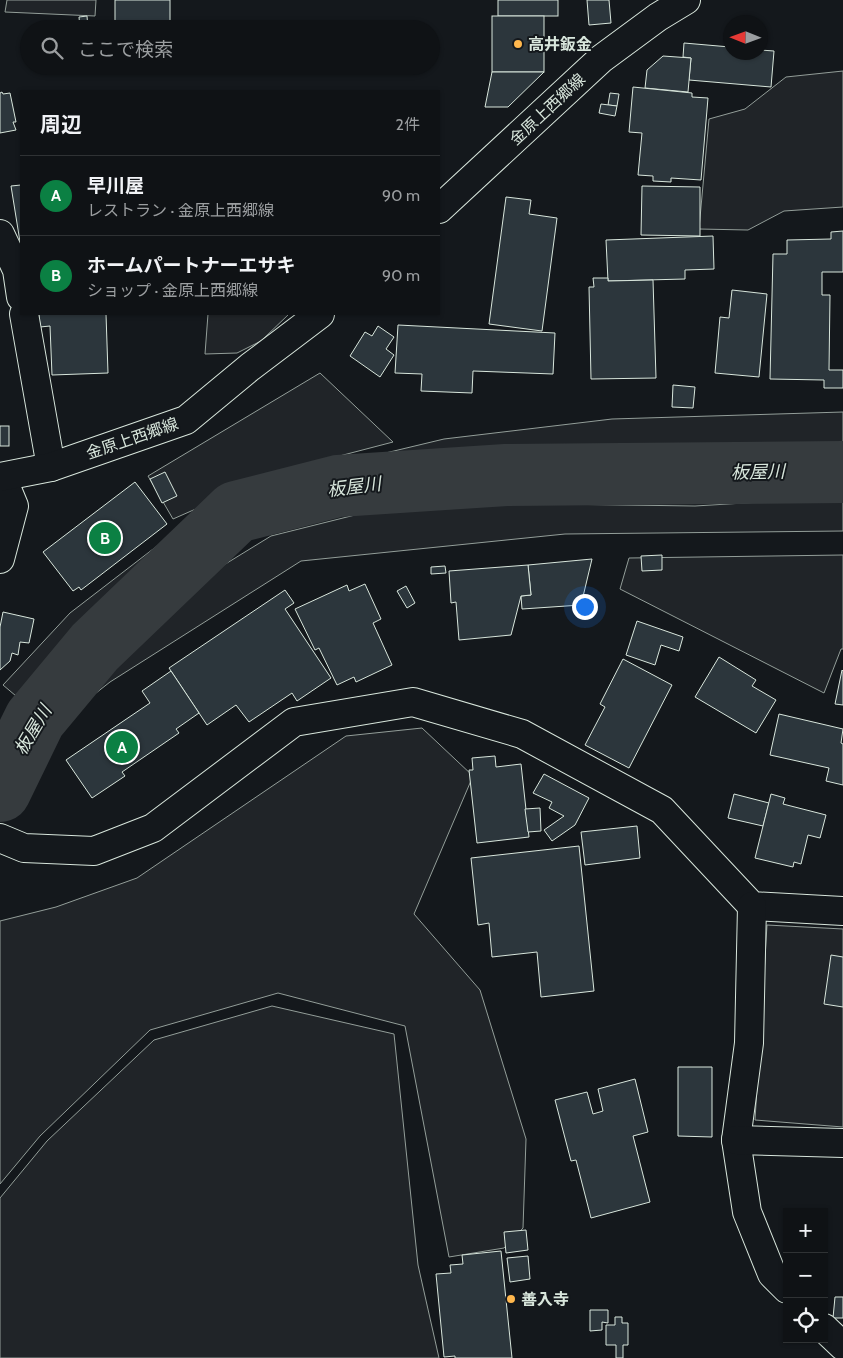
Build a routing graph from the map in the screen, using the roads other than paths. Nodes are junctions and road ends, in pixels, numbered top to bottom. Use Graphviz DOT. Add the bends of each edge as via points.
graph roads {
  1 [pos="686,0"];
  2 [pos="440,208"];
  3 [pos="0,234"];
  4 [pos="20,290"];
  5 [pos="24,315"];
  6 [pos="319,315"];
  7 [pos="51,467"];
  8 [pos="1,477"];
  9 [pos="0,559"];
  10 [pos="12,843"];
  11 [pos="752,906"];
  12 [pos="843,911"];
  13 [pos="736,1140"];
  14 [pos="843,1143"];
  15 [pos="783,1285"];
  16 [pos="828,1332"];
  17 [pos="843,1346"];
  1 -- 2 [label="street, 金原上西郷線" via="601,59"];
  3 -- 4 [label="street" via="17,270"];
  5 -- 7 [label="street"];
  6 -- 7 [label="street, 金原上西郷線" via="186,420"];
  7 -- 8 [label="street, 金原上西郷線"];
  8 -- 9 [label="street" via="14,506"];
  10 -- 11 [label="street" via="94,851 153,828 294,722 413,702 522,734 662,810"];
  11 -- 12 [label="street"];
  11 -- 13 [label="street" via="748,1043"];
  13 -- 14 [label="street"];
  13 -- 15 [label="street" via="747,1212 772,1274"];
  16 -- 17 [label="street"];
}
